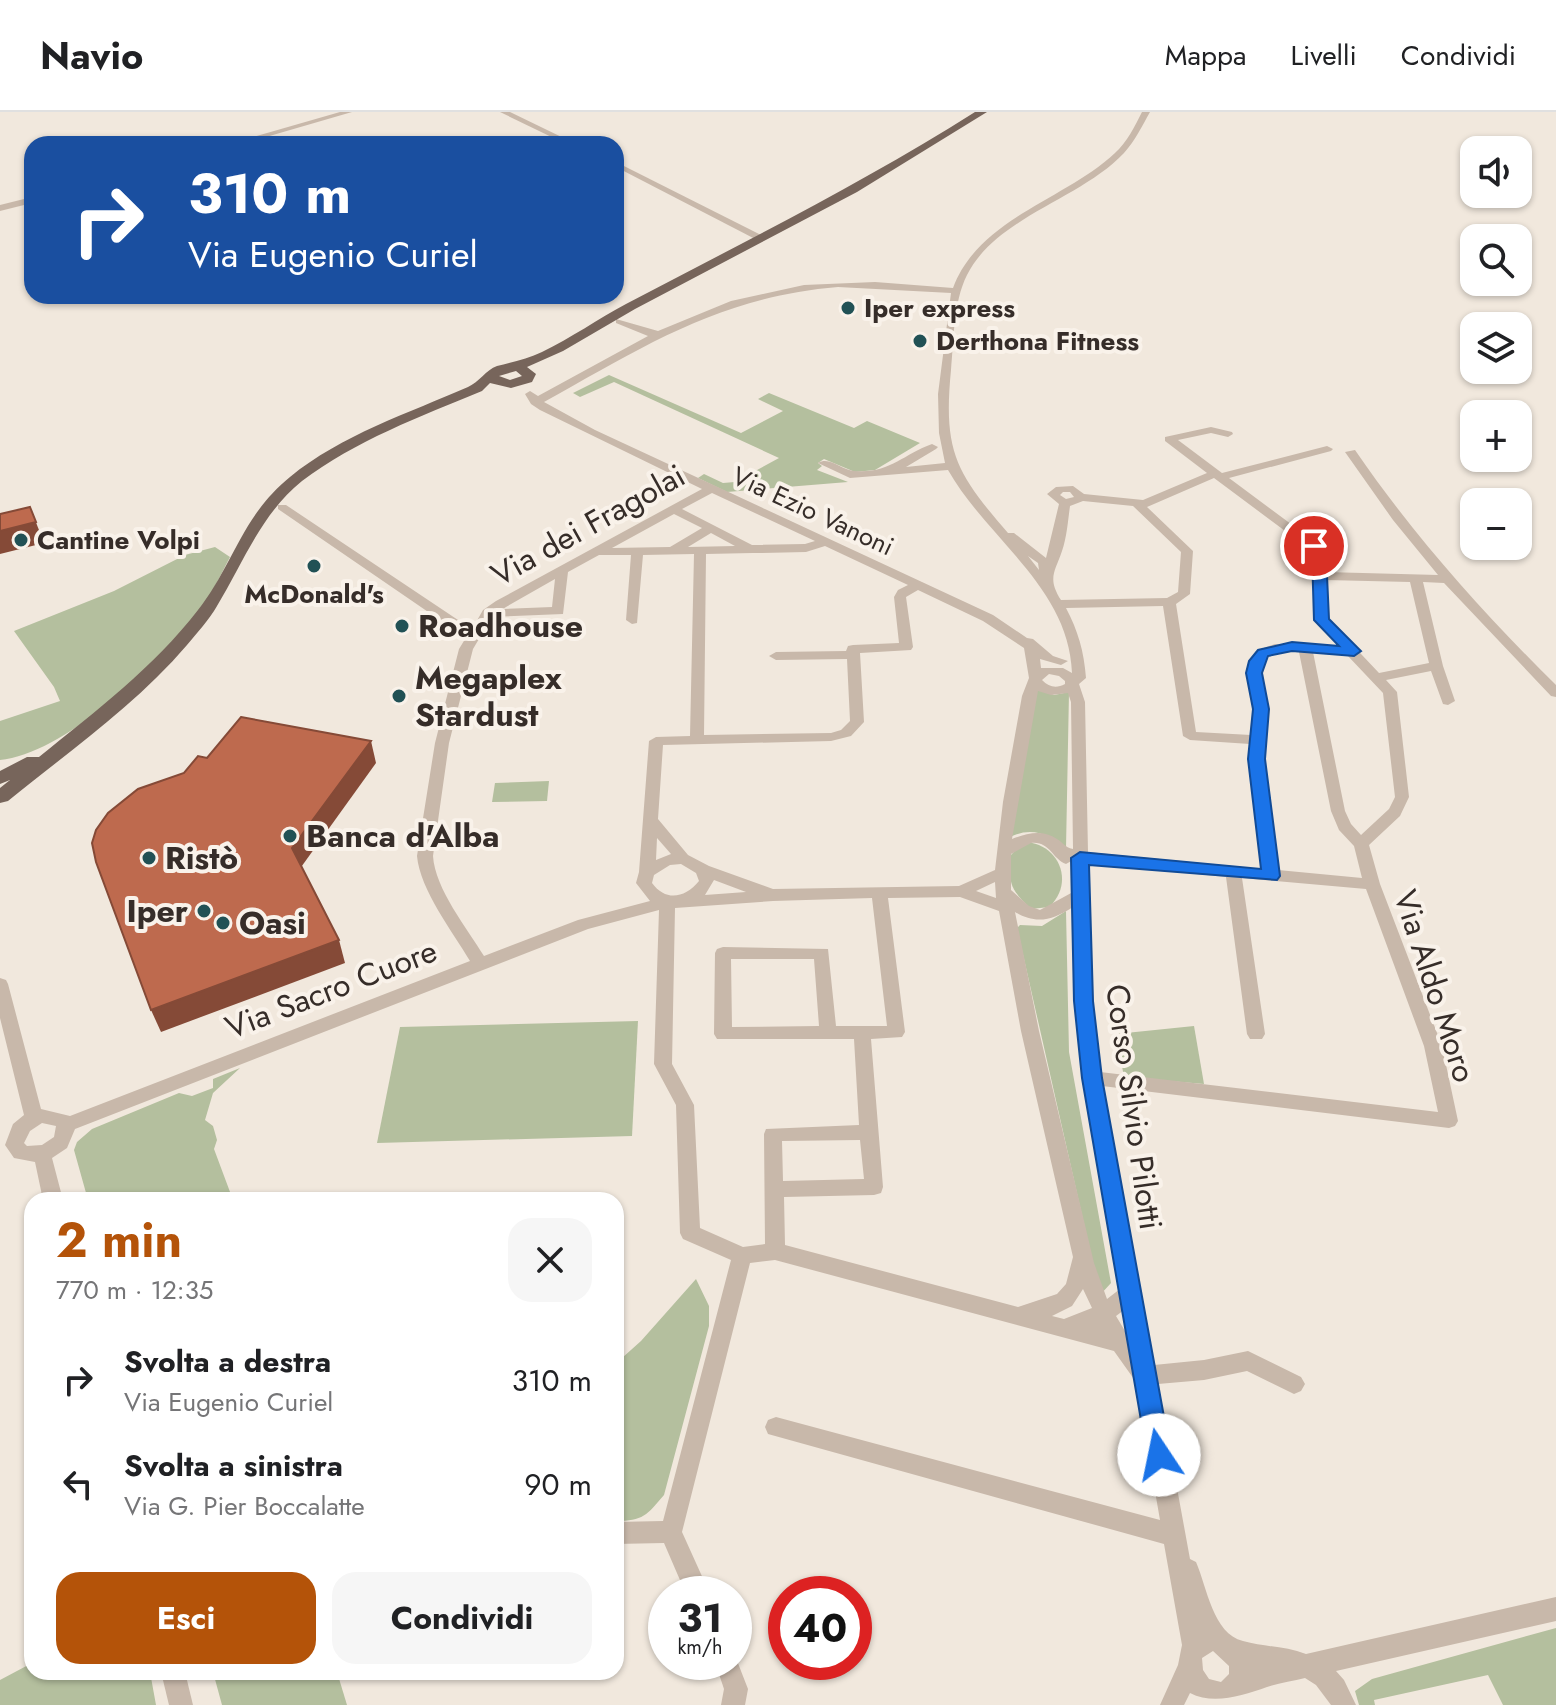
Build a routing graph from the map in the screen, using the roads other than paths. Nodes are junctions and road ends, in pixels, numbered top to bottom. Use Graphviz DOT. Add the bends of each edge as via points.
graph roads {
  1 [pos="348,112"];
  2 [pos="504,112"];
  3 [pos="982,112"];
  4 [pos="1146,112"];
  5 [pos="262,136"];
  6 [pos="555,136"];
  7 [pos="624,168"];
  8 [pos="24,202"];
  9 [pos="0,208"];
  10 [pos="762,239"];
  11 [pos="955,291"];
  12 [pos="619,321"];
  13 [pos="659,334"];
  14 [pos="550,352"];
  15 [pos="512,367"];
  16 [pos="530,375"];
  17 [pos="492,376"];
  18 [pos="505,384"];
  19 [pos="467,392"];
  20 [pos="532,398"];
  21 [pos="1228,434"];
  22 [pos="932,447"];
  23 [pos="1327,449"];
  24 [pos="1351,452"];
  25 [pos="824,463"];
  26 [pos="954,466"];
  27 [pos="887,472"];
  28 [pos="1217,476"];
  29 [pos="710,489"];
  30 [pos="1138,505"];
  31 [pos="282,507"];
  32 [pos="673,509"];
  33 [pos="711,528"];
  34 [pos="825,542"];
  35 [pos="1057,545"];
  36 [pos="751,549"];
  37 [pos="700,550"];
  38 [pos="673,551"];
  39 [pos="637,552"];
  40 [pos="594,553"];
  41 [pos="1026,558"];
  42 [pos="1045,566"];
  43 [pos="562,570"];
  44 [pos="1321,576"];
  45 [pos="1416,579"];
  46 [pos="1445,579"];
  47 [pos="916,586"];
  48 [pos="1054,598"];
  49 [pos="1169,602"];
  50 [pos="488,613"];
  51 [pos="632,620"];
  52 [pos="477,628"];
  53 [pos="1075,640"];
  54 [pos="1028,642"];
  55 [pos="1305,648"];
  56 [pos="1354,651"];
  57 [pos="853,655"];
  58 [pos="776,656"];
  59 [pos="1061,661"];
  60 [pos="1436,666"];
  61 [pos="1041,674"];
  62 [pos="1378,677"];
  63 [pos="1072,683"];
  64 [pos="1556,693"];
  65 [pos="1448,701"];
  66 [pos="71,738"];
  67 [pos="697,740"];
  68 [pos="1259,740"];
  69 [pos="0,778"];
  70 [pos="0,798"];
  71 [pos="653,823"];
  72 [pos="1361,844"];
  73 [pos="1003,852"];
  74 [pos="1061,852"];
  75 [pos="1080,858"];
  76 [pos="683,859"];
  77 [pos="703,870"];
  78 [pos="1233,872"];
  79 [pos="1271,876"];
  80 [pos="646,877"];
  81 [pos="1372,884"];
  82 [pos="1080,888"];
  83 [pos="961,891"];
  84 [pos="1004,891"];
  85 [pos="879,892"];
  86 [pos="773,895"];
  87 [pos="676,902"];
  88 [pos="618,913"];
  89 [pos="481,965"];
  90 [pos="0,984"];
  91 [pos="828,1033"];
  92 [pos="862,1033"];
  93 [pos="1256,1034"];
  94 [pos="1092,1078"];
  95 [pos="34,1118"];
  96 [pos="66,1125"];
  97 [pos="869,1132"];
  98 [pos="7,1148"];
  99 [pos="42,1154"];
  100 [pos="774,1189"];
  101 [pos="51,1192"];
  102 [pos="775,1251"];
  103 [pos="1081,1252"];
  104 [pos="742,1256"];
  105 [pos="1129,1294"];
  106 [pos="1104,1313"];
  107 [pos="1019,1314"];
  108 [pos="1066,1327"];
  109 [pos="1120,1343"];
  110 [pos="1144,1376"];
  111 [pos="1294,1384"];
  112 [pos="776,1427"];
  113 [pos="671,1532"];
  114 [pos="624,1533"];
  115 [pos="1174,1535"];
  116 [pos="690,1576"];
  117 [pos="1556,1609"];
  118 [pos="1310,1665"];
  119 [pos="1211,1677"];
  120 [pos="175,1680"];
  121 [pos="733,1680"];
  122 [pos="181,1705"];
  123 [pos="733,1705"];
  124 [pos="1172,1705"];
  125 [pos="1181,1705"];
  126 [pos="1344,1705"];
  1 -- 5 [label="street"];
  2 -- 6 [label="street"];
  3 -- 10 [label="main road" via="910,159"];
  4 -- 11 [label="street, Corso Silvio Pilotti" via="1120,153 987,246"];
  7 -- 10 [label="street"];
  8 -- 9 [label="street"];
  10 -- 14 [label="main road"];
  11 -- 13 [label="street" via="814,285 729,302"];
  11 -- 26 [label="street, Corso Silvio Pilotti" via="944,417 947,453"];
  12 -- 13 [label="street"];
  13 -- 20 [label="street"];
  14 -- 15 [label="main road"];
  14 -- 16 [label="main road"];
  15 -- 16 [label="main road"];
  15 -- 17 [label="main road"];
  16 -- 18 [label="main road"];
  16 -- 20 [label="street" via="527,387"];
  17 -- 18 [label="main road"];
  17 -- 19 [label="main road"];
  18 -- 19 [label="main road"];
  18 -- 20 [label="street, Via Ezio Vanoni"];
  19 -- 66 [label="main road" via="398,421 296,479 258,518 208,608 179,644 135,689"];
  20 -- 29 [label="street, Via Ezio Vanoni"];
  21 -- 28 [label="street" via="1211,430 1169,439"];
  22 -- 27 [label="street"];
  23 -- 28 [label="street"];
  24 -- 46 [label="street"];
  25 -- 27 [label="street" via="850,475"];
  26 -- 27 [label="street"];
  26 -- 41 [label="street, Corso Silvio Pilotti" via="993,523"];
  28 -- 30 [label="street" via="1197,479"];
  28 -- 44 [label="street" via="1318,550"];
  29 -- 32 [label="street, Via dei Fragolai"];
  29 -- 34 [label="street, Via Ezio Vanoni"];
  30 -- 35 [label="street" via="1081,497 1069,488 1054,492 1065,502"];
  30 -- 49 [label="street" via="1187,551 1184,594"];
  31 -- 52 [label="street" via="458,626"];
  32 -- 33 [label="street"];
  32 -- 40 [label="street, Via dei Fragolai"];
  33 -- 36 [label="street"];
  33 -- 38 [label="street"];
  34 -- 36 [label="street" via="806,548"];
  34 -- 47 [label="street, Via Ezio Vanoni"];
  35 -- 41 [label="street"];
  35 -- 42 [label="street"];
  36 -- 37 [label="street"];
  37 -- 38 [label="street"];
  37 -- 67 [label="street"];
  38 -- 39 [label="street"];
  39 -- 40 [label="street"];
  39 -- 51 [label="street"];
  40 -- 43 [label="street, Via dei Fragolai"];
  41 -- 42 [label="street"];
  41 -- 48 [label="street, Corso Silvio Pilotti"];
  42 -- 48 [label="street, Corso Silvio Pilotti"];
  43 -- 50 [label="street, Via dei Fragolai"];
  43 -- 50 [label="street" via="558,611"];
  44 -- 45 [label="street"];
  44 -- 56 [label="street" via="1322,620"];
  45 -- 46 [label="street"];
  45 -- 60 [label="street"];
  46 -- 64 [label="street"];
  47 -- 54 [label="street, Via Ezio Vanoni"];
  47 -- 57 [label="street" via="900,597 906,647 857,647"];
  48 -- 49 [label="street"];
  48 -- 53 [label="street, Corso Silvio Pilotti"];
  49 -- 68 [label="street" via="1190,736"];
  50 -- 52 [label="street, Via dei Fragolai"];
  52 -- 89 [label="street, Via dei Fragolai" via="450,704 425,856 432,883"];
  53 -- 59 [label="street"];
  53 -- 63 [label="street, Corso Silvio Pilotti" via="1080,665 1079,678"];
  54 -- 59 [label="street, Via Ezio Vanoni" via="1049,659"];
  54 -- 61 [label="street"];
  55 -- 56 [label="street"];
  55 -- 68 [label="street" via="1275,648 1257,661"];
  55 -- 72 [label="street, Via Aldo Moro" via="1338,811"];
  56 -- 62 [label="street"];
  57 -- 58 [label="street"];
  57 -- 67 [label="street" via="857,722 846,733"];
  59 -- 61 [label="street"];
  60 -- 62 [label="street"];
  60 -- 65 [label="street"];
  61 -- 63 [label="street" via="1067,674"];
  61 -- 63 [label="street" via="1039,686 1053,692"];
  61 -- 73 [label="street" via="1029,696"];
  62 -- 72 [label="street" via="1390,692 1402,797 1395,812"];
  63 -- 75 [label="street, Corso Silvio Pilotti" via="1078,702"];
  66 -- 69 [label="main road"];
  66 -- 70 [label="main road"];
  67 -- 71 [label="street" via="656,741"];
  68 -- 79 [label="street" via="1256,759"];
  71 -- 76 [label="street"];
  71 -- 80 [label="street"];
  72 -- 81 [label="street, Via Aldo Moro"];
  73 -- 74 [label="street" via="1035,837"];
  73 -- 84 [label="street"];
  74 -- 75 [label="street"];
  74 -- 82 [label="street"];
  75 -- 78 [label="street"];
  75 -- 82 [label="street, Corso Silvio Pilotti"];
  76 -- 77 [label="street"];
  76 -- 80 [label="street" via="667,860"];
  77 -- 86 [label="street"];
  77 -- 87 [label="street" via="707,882 700,894"];
  78 -- 79 [label="street"];
  78 -- 93 [label="street"];
  79 -- 81 [label="street"];
  80 -- 87 [label="street" via="649,893"];
  80 -- 88 [label="street, Via Sacro Cuore"];
  81 -- 94 [label="street, Via Aldo Moro" via="1433,1046 1449,1121"];
  82 -- 84 [label="street" via="1053,913 1037,917 1019,908"];
  82 -- 94 [label="street, Corso Silvio Pilotti" via="1083,1001"];
  83 -- 84 [label="street"];
  83 -- 84 [label="street"];
  83 -- 85 [label="street, Via Sacro Cuore"];
  84 -- 103 [label="street"];
  85 -- 86 [label="street, Via Sacro Cuore"];
  85 -- 92 [label="street" via="896,1032"];
  86 -- 87 [label="street, Via Sacro Cuore"];
  87 -- 88 [label="street, Via Sacro Cuore"];
  87 -- 104 [label="street" via="663,1064 685,1105 690,1233"];
  88 -- 89 [label="street, Via Sacro Cuore"];
  89 -- 96 [label="street, Via Sacro Cuore"];
  90 -- 95 [label="street"];
  91 -- 91 [label="street" via="822,953 723,953 723,1034"];
  91 -- 92 [label="street"];
  92 -- 97 [label="street"];
  94 -- 105 [label="street, Corso Silvio Pilotti"];
  95 -- 96 [label="street" via="51,1115"];
  95 -- 98 [label="street"];
  96 -- 99 [label="street" via="62,1141"];
  97 -- 100 [label="street" via="773,1134"];
  97 -- 100 [label="street" via="874,1187"];
  98 -- 99 [label="street"];
  99 -- 101 [label="street"];
  100 -- 102 [label="street"];
  102 -- 104 [label="street"];
  102 -- 107 [label="street"];
  103 -- 106 [label="street"];
  103 -- 107 [label="street" via="1077,1285 1069,1298"];
  104 -- 113 [label="street"];
  105 -- 106 [label="street"];
  105 -- 110 [label="street, Corso Silvio Pilotti"];
  106 -- 108 [label="street"];
  106 -- 109 [label="street"];
  107 -- 108 [label="street"];
  108 -- 109 [label="street"];
  109 -- 110 [label="street"];
  110 -- 111 [label="street" via="1248,1361"];
  110 -- 115 [label="street, Corso Silvio Pilotti"];
  112 -- 115 [label="street"];
  113 -- 114 [label="street"];
  113 -- 116 [label="street"];
  115 -- 119 [label="street, Corso Silvio Pilotti"];
  117 -- 118 [label="street"];
  118 -- 119 [label="street"];
  118 -- 119 [label="street" via="1266,1675"];
  118 -- 126 [label="street" via="1337,1689"];
  119 -- 124 [label="street"];
  119 -- 125 [label="street"];
  120 -- 122 [label="street"];
  121 -- 123 [label="street"];
}
